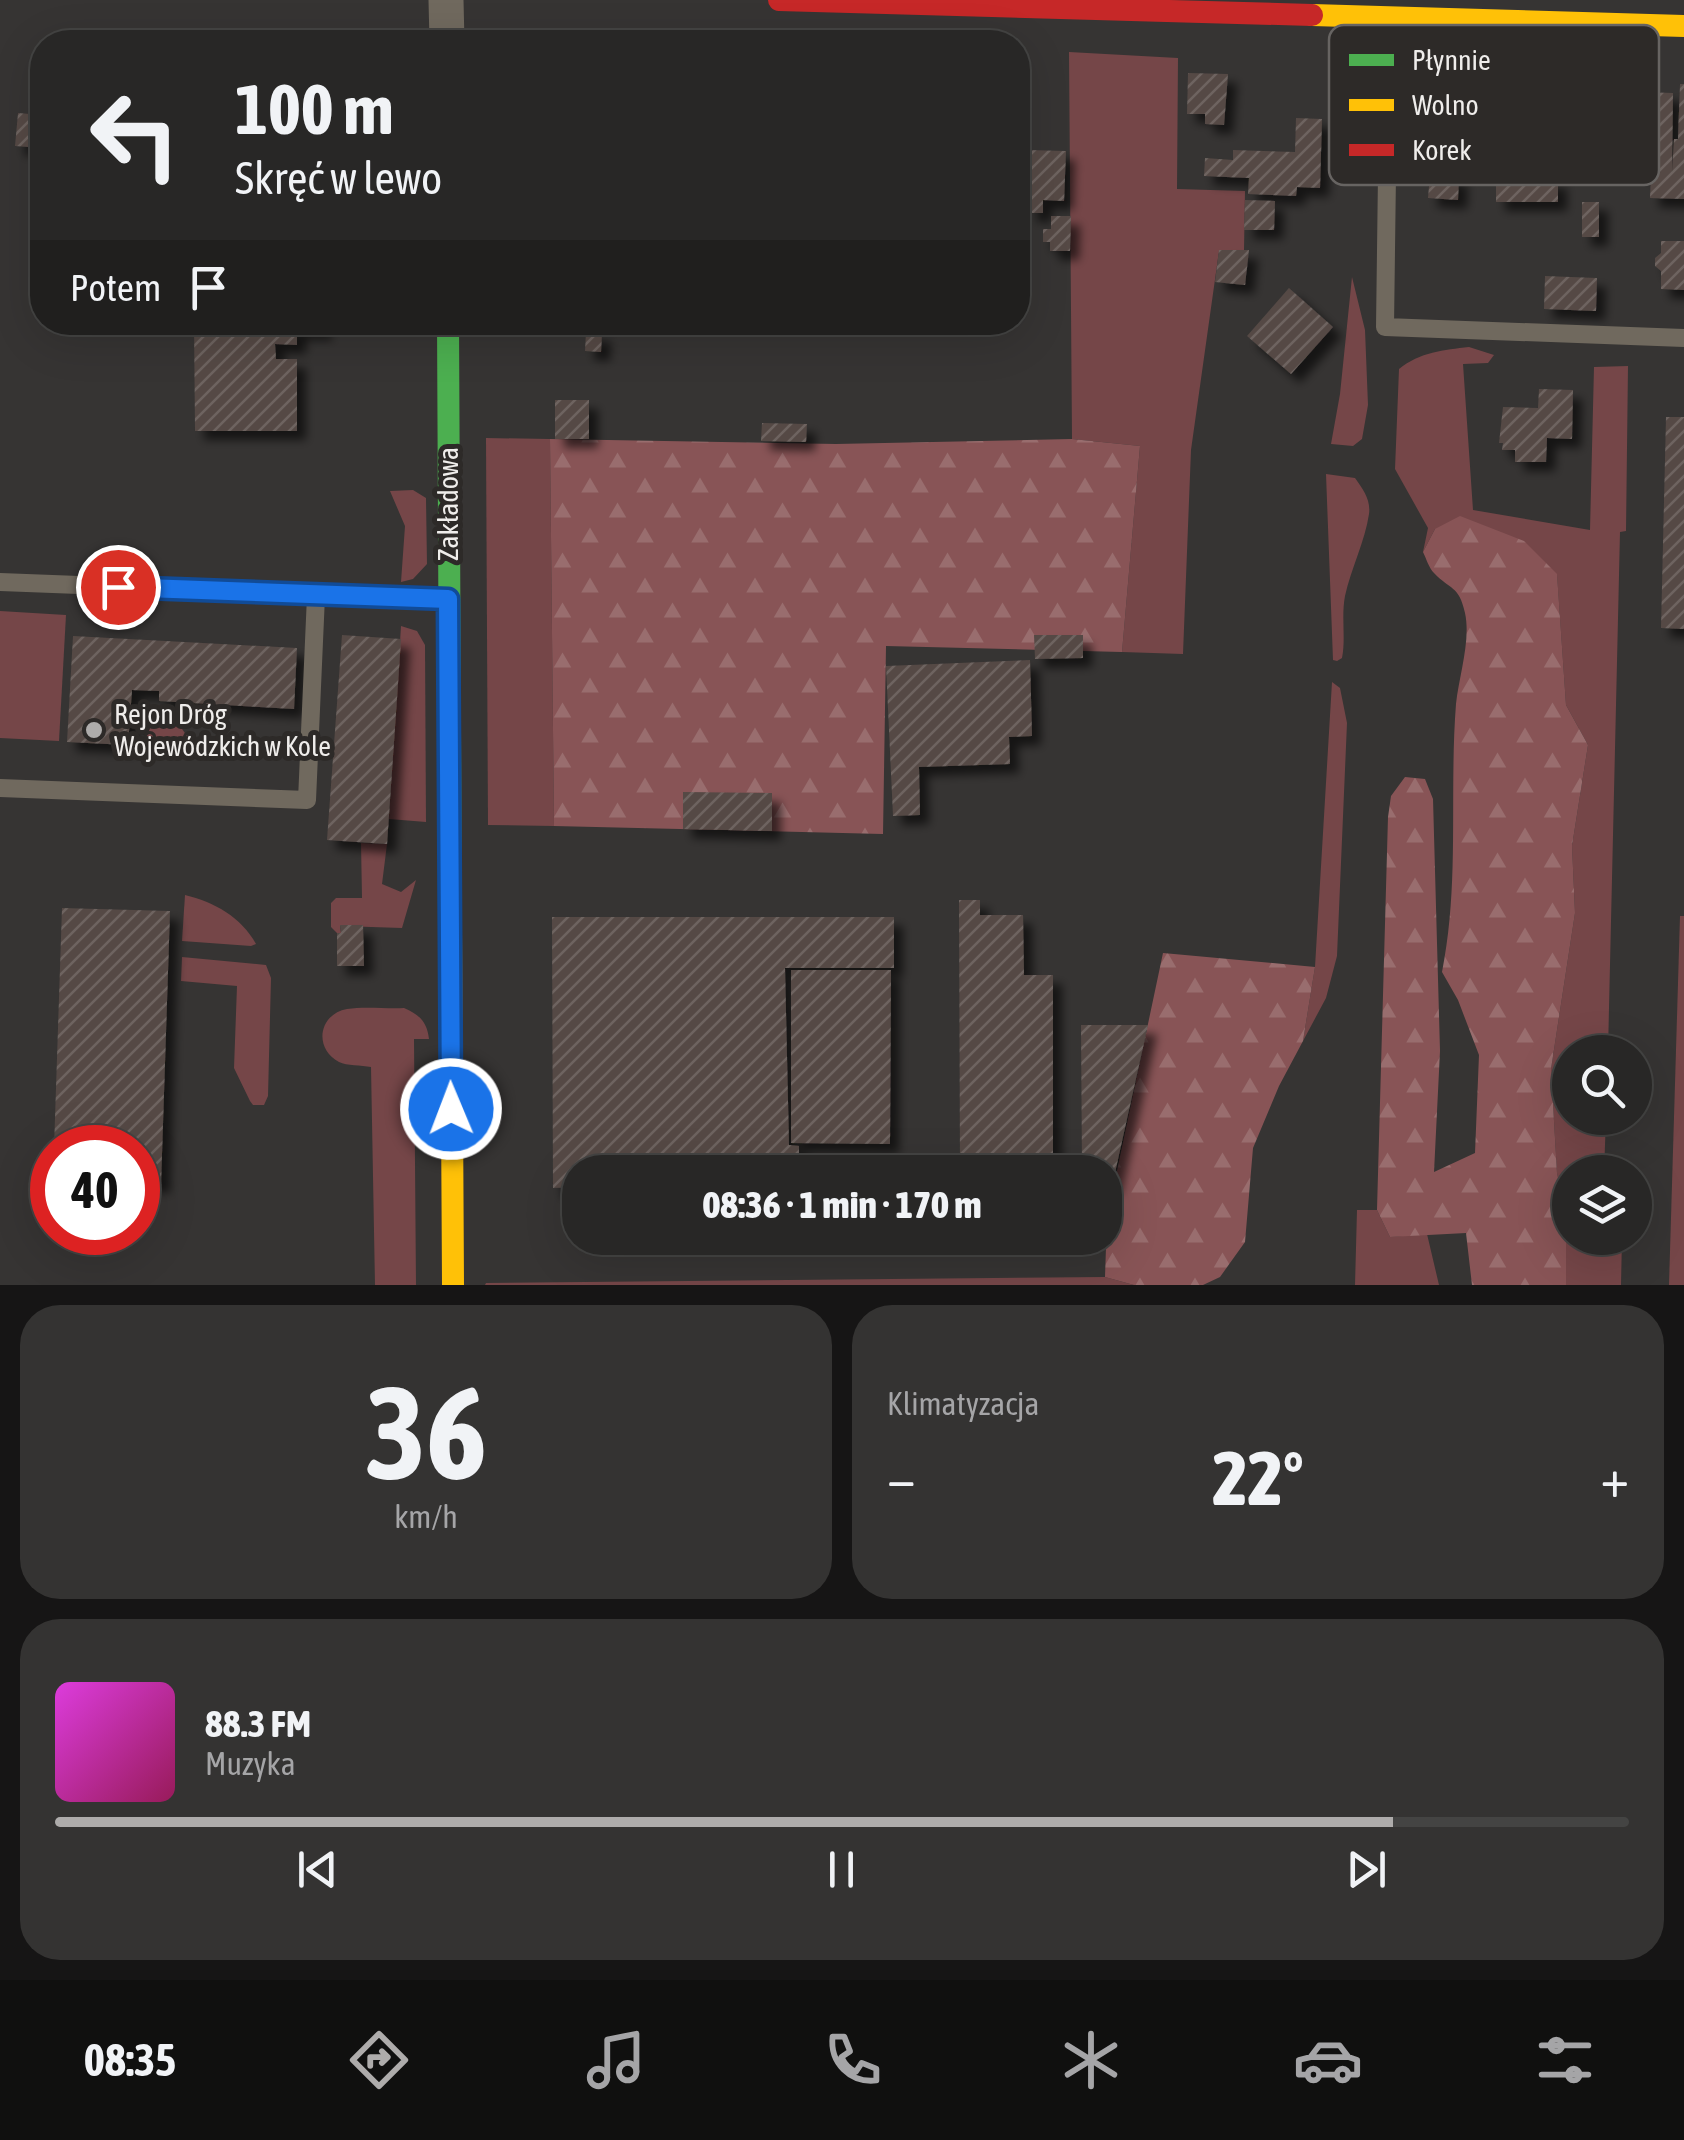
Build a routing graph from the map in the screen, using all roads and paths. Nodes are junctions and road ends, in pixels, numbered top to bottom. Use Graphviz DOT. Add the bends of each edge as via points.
graph roads {
  1 [pos="446,0"];
  2 [pos="779,0"];
  3 [pos="1390,16"];
  4 [pos="1390,25"];
  5 [pos="1655,25"];
  6 [pos="1659,25"];
  7 [pos="1684,26"];
  8 [pos="447,30"];
  9 [pos="1387,185"];
  10 [pos="448,335"];
  11 [pos="1684,338"];
  12 [pos="0,582"];
  13 [pos="316,596"];
  14 [pos="448,599"];
  15 [pos="0,788"];
  16 [pos="453,1285"];
  1 -- 8 [label="street"];
  2 -- 3 [label="street"];
  3 -- 4 [label="lane"];
  3 -- 5 [label="street"];
  6 -- 7 [label="street"];
  9 -- 11 [label="lane" via="1385,327"];
  10 -- 14 [label="street, Zakładowa"];
  12 -- 13 [label="lane"];
  13 -- 14 [label="lane"];
  13 -- 15 [label="lane" via="307,800"];
  14 -- 16 [label="street, Zakładowa"];
}
